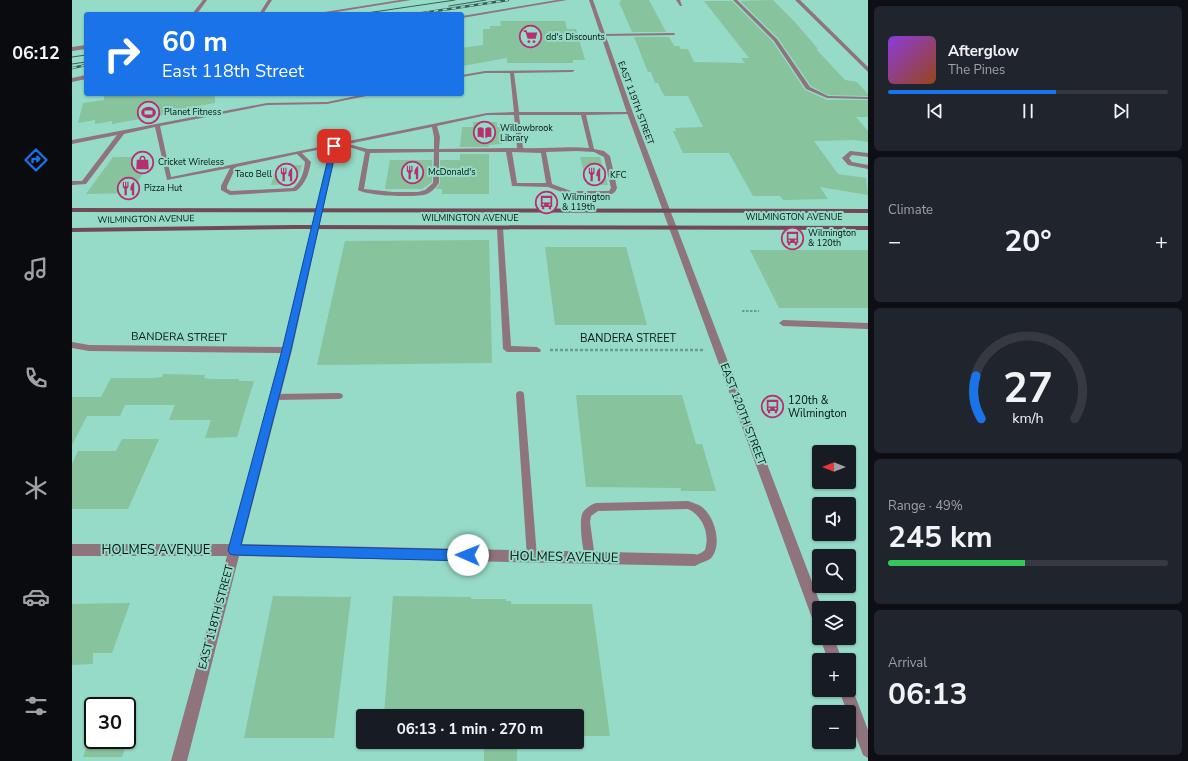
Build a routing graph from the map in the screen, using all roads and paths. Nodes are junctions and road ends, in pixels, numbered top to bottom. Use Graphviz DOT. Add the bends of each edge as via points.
graph roads {
  1 [pos="205,0"];
  2 [pos="270,0"];
  3 [pos="408,0"];
  4 [pos="565,0"];
  5 [pos="591,0"];
  6 [pos="678,0"];
  7 [pos="735,0"];
  8 [pos="797,0"];
  9 [pos="377,2"];
  10 [pos="681,5"];
  11 [pos="196,12"];
  12 [pos="262,12"];
  13 [pos="324,12"];
  14 [pos="464,16"];
  15 [pos="674,34"];
  16 [pos="602,35"];
  17 [pos="84,47"];
  18 [pos="72,49"];
  19 [pos="868,70"];
  20 [pos="572,71"];
  21 [pos="512,72"];
  22 [pos="464,76"];
  23 [pos="84,77"];
  24 [pos="72,80"];
  25 [pos="364,96"];
  26 [pos="868,98"];
  27 [pos="583,113"];
  28 [pos="630,113"];
  29 [pos="516,114"];
  30 [pos="157,125"];
  31 [pos="434,125"];
  32 [pos="122,132"];
  33 [pos="72,142"];
  34 [pos="346,144"];
  35 [pos="334,146"];
  36 [pos="520,150"];
  37 [pos="592,150"];
  38 [pos="368,151"];
  39 [pos="438,151"];
  40 [pos="509,151"];
  41 [pos="543,151"];
  42 [pos="299,153"];
  43 [pos="868,155"];
  44 [pos="233,167"];
  45 [pos="868,167"];
  46 [pos="72,183"];
  47 [pos="549,185"];
  48 [pos="72,210"];
  49 [pos="319,210"];
  50 [pos="666,211"];
  51 [pos="868,211"];
  52 [pos="314,227"];
  53 [pos="672,227"];
  54 [pos="500,228"];
  55 [pos="868,228"];
  56 [pos="72,230"];
  57 [pos="742,312"];
  58 [pos="759,312"];
  59 [pos="783,323"];
  60 [pos="868,326"];
  61 [pos="72,345"];
  62 [pos="287,350"];
  63 [pos="537,350"];
  64 [pos="719,350"];
  65 [pos="520,394"];
  66 [pos="275,396"];
  67 [pos="339,396"];
  68 [pos="72,550"];
  69 [pos="234,550"];
  70 [pos="532,557"];
  71 [pos="590,558"];
  72 [pos="695,560"];
  73 [pos="813,601"];
  74 [pos="849,697"];
  75 [pos="868,750"];
  76 [pos="179,761"];
  1 -- 11 [label="street"];
  2 -- 12 [label="lane"];
  3 -- 9 [label="street"];
  4 -- 14 [label="street"];
  5 -- 16 [label="street, EAST 119TH STREET"];
  6 -- 10 [label="lane"];
  7 -- 26 [label="lane" via="776,40 808,88 827,97"];
  8 -- 19 [label="street"];
  9 -- 13 [label="street"];
  15 -- 16 [label="lane"];
  16 -- 28 [label="street, EAST 119TH STREET"];
  17 -- 18 [label="street"];
  20 -- 21 [label="lane"];
  21 -- 22 [label="lane" via="485,72"];
  21 -- 29 [label="lane"];
  23 -- 24 [label="street"];
  25 -- 30 [label="lane" via="327,103 267,104"];
  27 -- 28 [label="lane"];
  27 -- 29 [label="lane"];
  27 -- 37 [label="lane"];
  28 -- 50 [label="street, EAST 119TH STREET"];
  29 -- 31 [label="lane" via="487,114"];
  29 -- 36 [label="lane"];
  30 -- 32 [label="lane"];
  30 -- 44 [label="lane" via="170,179"];
  31 -- 34 [label="lane"];
  31 -- 39 [label="lane"];
  32 -- 33 [label="lane"];
  32 -- 46 [label="lane" via="84,183"];
  34 -- 35 [label="lane"];
  34 -- 38 [label="lane"];
  35 -- 42 [label="lane"];
  35 -- 49 [label="street, EAST 118TH STREET"];
  36 -- 40 [label="lane"];
  36 -- 41 [label="lane"];
  37 -- 41 [label="lane"];
  37 -- 47 [label="lane" via="603,152 607,156 614,181 613,191 570,193"];
  38 -- 39 [label="lane"];
  38 -- 39 [label="lane" via="361,190 374,193 424,193 432,188 436,183"];
  39 -- 40 [label="lane"];
  40 -- 47 [label="lane" via="514,185"];
  41 -- 47 [label="lane"];
  42 -- 44 [label="lane"];
  42 -- 44 [label="lane" via="308,162 298,188 294,190 230,193 224,190 224,186"];
  43 -- 45 [label="street" via="850,153 845,158 850,164"];
  48 -- 49 [label="main road, WILMINGTON AVENUE"];
  49 -- 50 [label="main road, WILMINGTON AVENUE"];
  49 -- 52 [label="street, EAST 118TH STREET"];
  50 -- 51 [label="main road, WILMINGTON AVENUE"];
  50 -- 53 [label="street, EAST 120TH STREET"];
  52 -- 54 [label="main road, WILMINGTON AVENUE"];
  52 -- 56 [label="main road, WILMINGTON AVENUE"];
  52 -- 62 [label="street, EAST 118TH STREET"];
  53 -- 54 [label="main road, WILMINGTON AVENUE"];
  53 -- 55 [label="main road, WILMINGTON AVENUE"];
  53 -- 64 [label="street, EAST 120TH STREET"];
  54 -- 63 [label="lane" via="507,349"];
  57 -- 58 [label="path"];
  59 -- 60 [label="lane"];
  61 -- 62 [label="street, BANDERA STREET" via="89,348"];
  62 -- 66 [label="street, EAST 118TH STREET"];
  63 -- 64 [label="path, BANDERA STREET"];
  64 -- 73 [label="street, EAST 120TH STREET"];
  65 -- 70 [label="lane"];
  66 -- 67 [label="lane"];
  66 -- 69 [label="street, EAST 118TH STREET"];
  68 -- 69 [label="street, HOLMES AVENUE"];
  69 -- 70 [label="street, HOLMES AVENUE"];
  69 -- 76 [label="street, EAST 118TH STREET"];
  70 -- 71 [label="street, HOLMES AVENUE"];
  71 -- 72 [label="street, HOLMES AVENUE"];
  71 -- 72 [label="lane" via="585,522 587,514 596,507 688,506 695,507 701,512 712,539 712,548 708,555"];
  74 -- 75 [label="street"];
}
